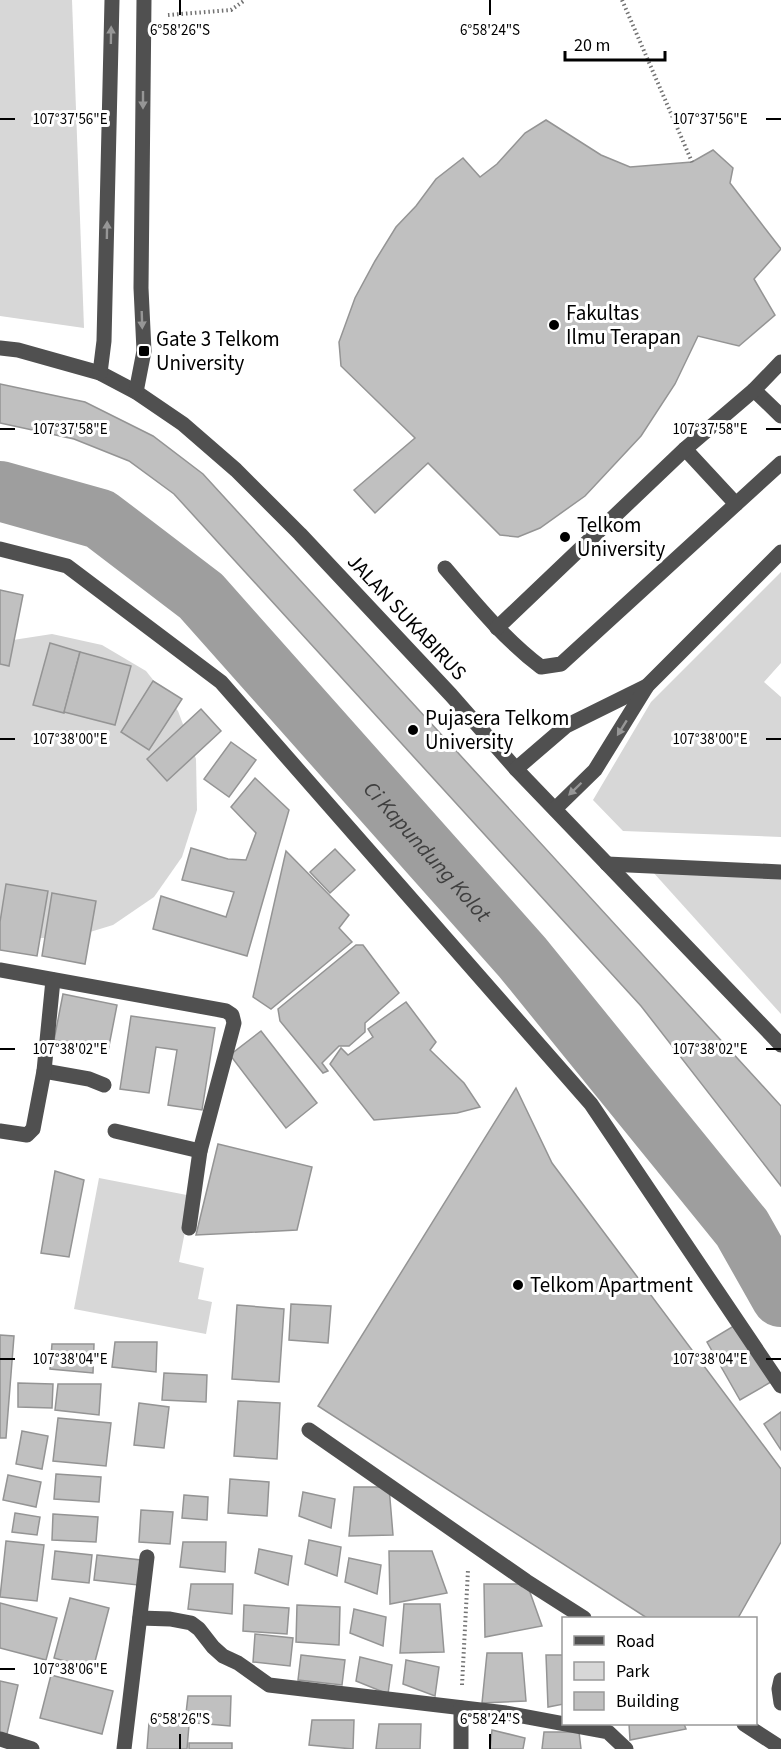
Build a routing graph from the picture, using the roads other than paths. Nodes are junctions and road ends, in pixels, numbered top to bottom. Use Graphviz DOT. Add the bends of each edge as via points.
graph roads {
  1 [pos="112,0"];
  2 [pos="144,0"];
  3 [pos="0,348"];
  4 [pos="781,362"];
  5 [pos="100,373"];
  6 [pos="754,390"];
  7 [pos="136,392"];
  8 [pos="781,416"];
  9 [pos="685,449"];
  10 [pos="781,463"];
  11 [pos="736,504"];
  12 [pos="0,549"];
  13 [pos="781,552"];
  14 [pos="445,568"];
  15 [pos="497,628"];
  16 [pos="647,686"];
  17 [pos="516,769"];
  18 [pos="555,809"];
  19 [pos="607,864"];
  20 [pos="781,872"];
  21 [pos="0,970"];
  22 [pos="53,980"];
  23 [pos="781,1045"];
  24 [pos="44,1071"];
  25 [pos="104,1085"];
  26 [pos="0,1131"];
  27 [pos="115,1131"];
  28 [pos="200,1151"];
  29 [pos="189,1228"];
  30 [pos="781,1386"];
  31 [pos="309,1430"];
  32 [pos="147,1557"];
  33 [pos="582,1617"];
  34 [pos="140,1618"];
  35 [pos="781,1680"];
  36 [pos="781,1703"];
  37 [pos="461,1708"];
  38 [pos="562,1723"];
  39 [pos="570,1725"];
  40 [pos="746,1725"];
  41 [pos="0,1739"];
  42 [pos="781,1748"];
  43 [pos="32,1749"];
  44 [pos="124,1749"];
  45 [pos="461,1749"];
  46 [pos="626,1749"];
  5 -- 1 [label="street, one-way"];
  2 -- 7 [label="street, one-way" via="141,276 144,351"];
  3 -- 5 [label="street, JALAN SUKABIRUS"];
  4 -- 6 [label="street"];
  5 -- 7 [label="street, JALAN SUKABIRUS"];
  6 -- 8 [label="street"];
  6 -- 9 [label="street"];
  7 -- 17 [label="street, JALAN SUKABIRUS" via="183,424 236,470 451,695"];
  9 -- 11 [label="street"];
  9 -- 15 [label="street"];
  10 -- 11 [label="street"];
  11 -- 15 [label="street" via="561,664 541,667"];
  12 -- 30 [label="street" via="67,566 221,682 591,1104"];
  13 -- 16 [label="street"];
  14 -- 15 [label="street"];
  16 -- 17 [label="street" via="566,726"];
  16 -- 18 [label="street, one-way" via="596,770"];
  17 -- 18 [label="street, JALAN SUKABIRUS"];
  18 -- 19 [label="street, JALAN SUKABIRUS"];
  19 -- 20 [label="street"];
  19 -- 23 [label="street, JALAN SUKABIRUS"];
  21 -- 22 [label="street"];
  22 -- 24 [label="street"];
  22 -- 28 [label="street" via="232,1015 234,1023"];
  24 -- 25 [label="street"];
  24 -- 26 [label="street" via="33,1129 27,1135"];
  27 -- 28 [label="street"];
  28 -- 29 [label="street"];
  31 -- 33 [label="street"];
  32 -- 34 [label="street"];
  34 -- 37 [label="street" via="190,1623 224,1656 269,1685"];
  34 -- 44 [label="street"];
  35 -- 36 [label="street"];
  37 -- 38 [label="street"];
  37 -- 45 [label="street"];
  39 -- 46 [label="street" via="608,1732"];
  40 -- 42 [label="street"];
  41 -- 43 [label="street"];
}
